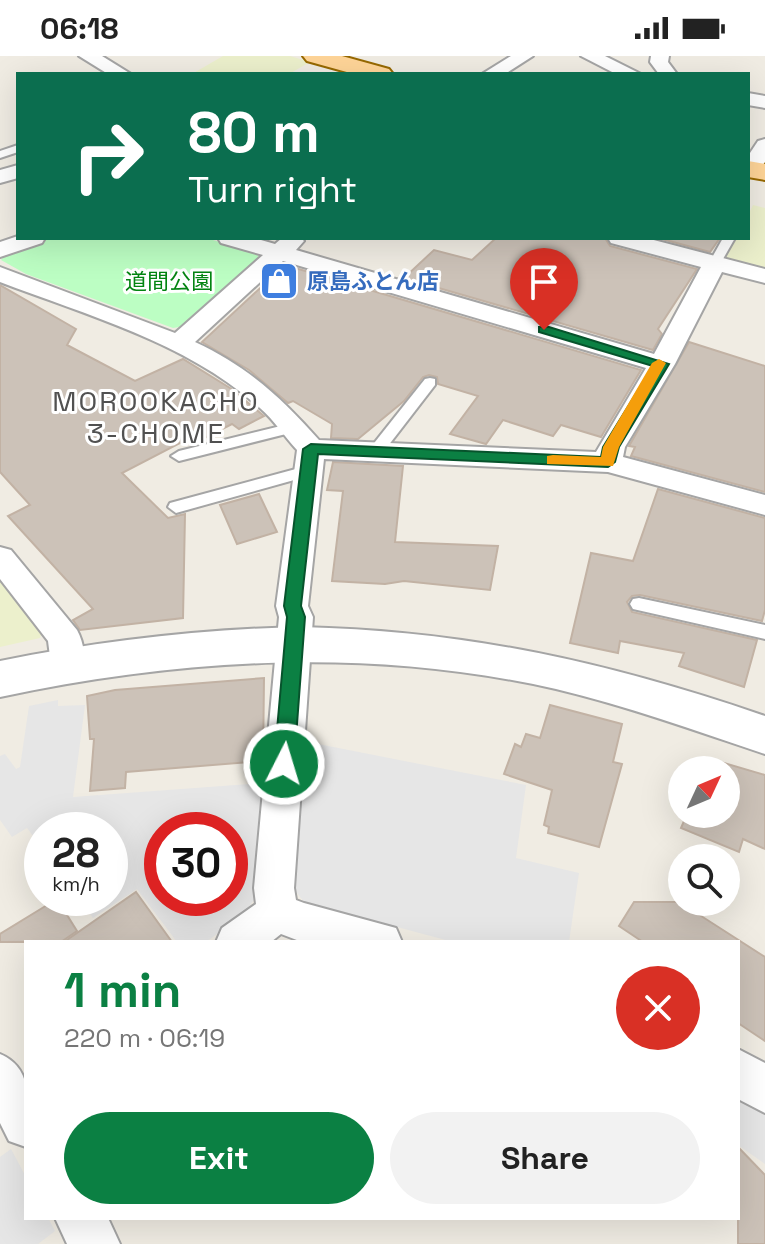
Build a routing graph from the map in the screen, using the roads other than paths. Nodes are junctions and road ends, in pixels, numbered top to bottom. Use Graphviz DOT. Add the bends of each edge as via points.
graph roads {
  1 [pos="88,56"];
  2 [pos="315,56"];
  3 [pos="524,56"];
  4 [pos="590,56"];
  5 [pos="118,72"];
  6 [pos="374,72"];
  7 [pos="495,72"];
  8 [pos="627,72"];
  9 [pos="765,145"];
  10 [pos="754,170"];
  11 [pos="28,240"];
  12 [pos="246,240"];
  13 [pos="627,240"];
  14 [pos="728,240"];
  15 [pos="287,245"];
  16 [pos="0,250"];
  17 [pos="715,263"];
  18 [pos="0,274"];
  19 [pos="765,276"];
  20 [pos="179,343"];
  21 [pos="662,364"];
  22 [pos="430,382"];
  23 [pos="304,449"];
  24 [pos="376,451"];
  25 [pos="179,456"];
  26 [pos="608,462"];
  27 [pos="765,505"];
  28 [pos="176,507"];
  29 [pos="0,558"];
  30 [pos="639,604"];
  31 [pos="765,632"];
  32 [pos="294,644"];
  33 [pos="68,664"];
  34 [pos="0,679"];
  35 [pos="765,735"];
  36 [pos="278,912"];
  37 [pos="240,940"];
  38 [pos="373,940"];
  39 [pos="740,1073"];
  40 [pos="765,1090"];
  41 [pos="81,1220"];
  42 [pos="95,1244"];
  1 -- 5 [label="street"];
  2 -- 6 [label="main road"];
  3 -- 7 [label="street"];
  4 -- 8 [label="street"];
  9 -- 10 [label="street"];
  11 -- 16 [label="street"];
  12 -- 15 [label="street"];
  13 -- 17 [label="street"];
  14 -- 17 [label="lane"];
  15 -- 20 [label="street"];
  15 -- 21 [label="street"];
  17 -- 19 [label="street"];
  17 -- 21 [label="street"];
  18 -- 20 [label="street"];
  20 -- 23 [label="street" via="236,374 271,403"];
  21 -- 26 [label="street" via="611,447"];
  22 -- 24 [label="lane"];
  23 -- 24 [label="street"];
  23 -- 25 [label="lane"];
  23 -- 28 [label="lane"];
  23 -- 32 [label="street"];
  24 -- 26 [label="street"];
  26 -- 27 [label="street"];
  29 -- 33 [label="street" via="65,639"];
  30 -- 31 [label="lane"];
  32 -- 33 [label="street"];
  32 -- 35 [label="street" via="483,658 598,681"];
  32 -- 36 [label="street" via="274,888"];
  33 -- 34 [label="street"];
  36 -- 37 [label="street"];
  36 -- 38 [label="street"];
  39 -- 40 [label="street"];
  41 -- 42 [label="street"];
}
